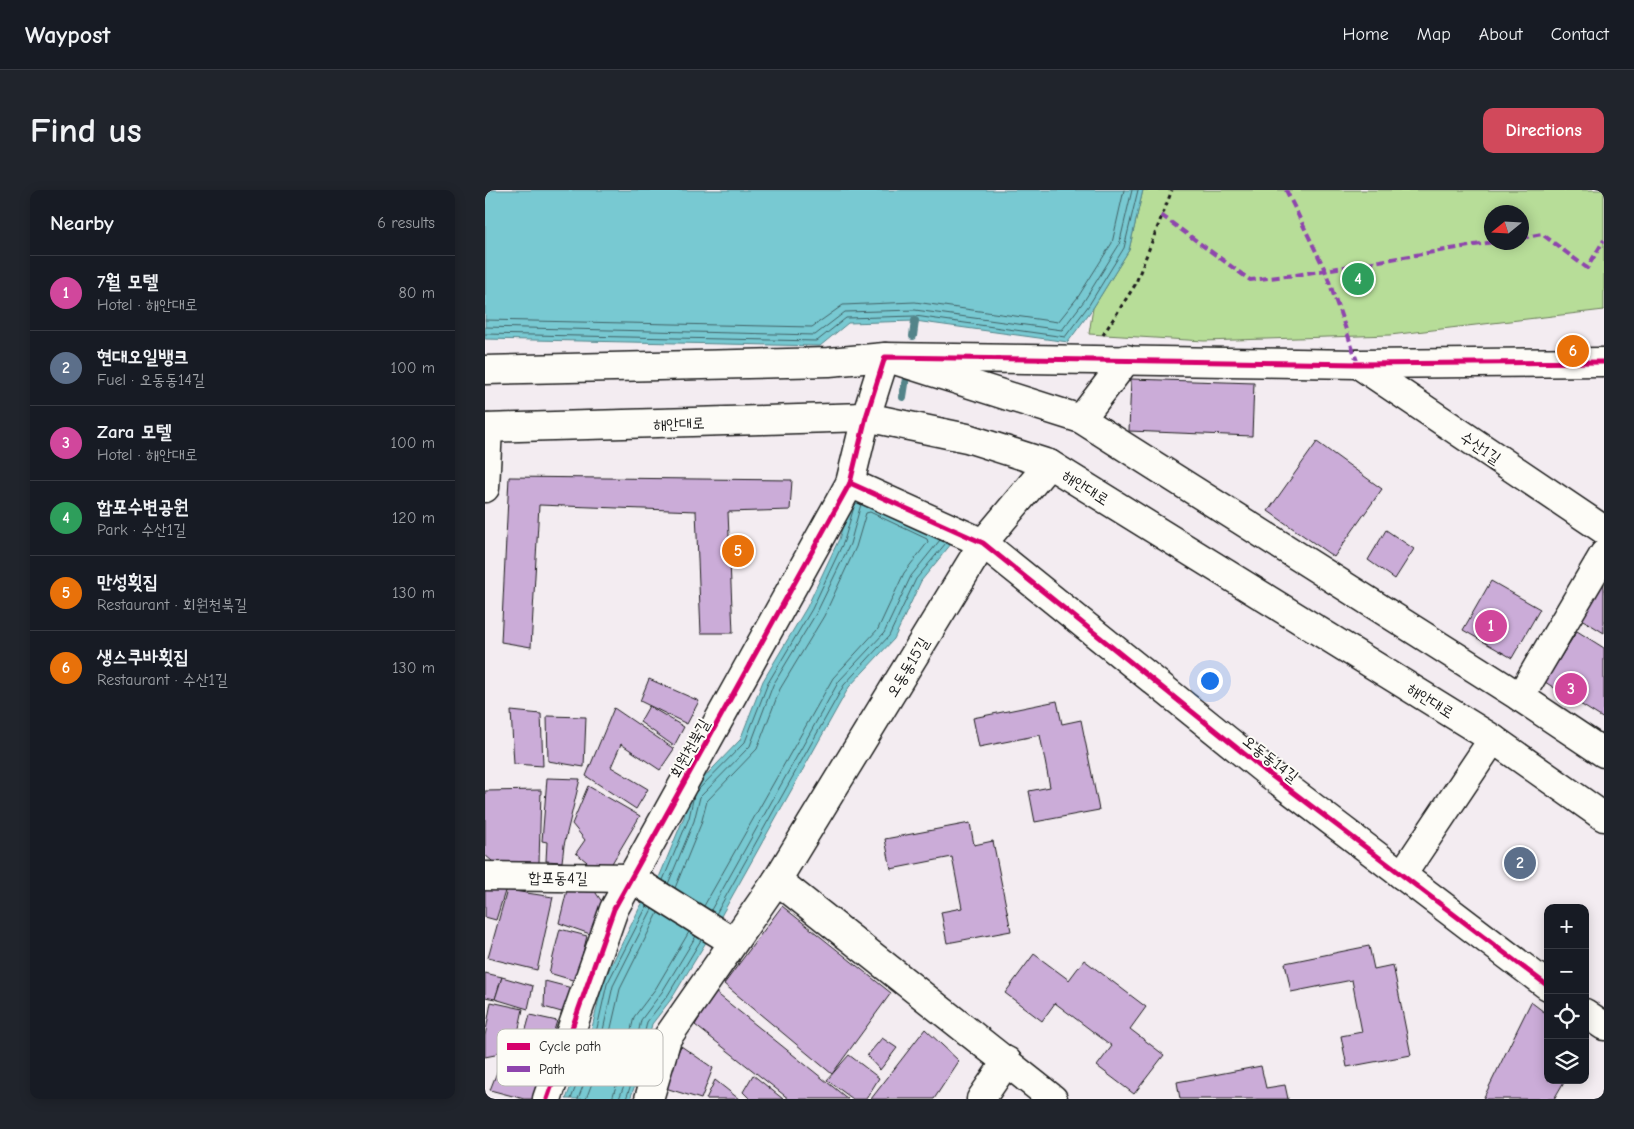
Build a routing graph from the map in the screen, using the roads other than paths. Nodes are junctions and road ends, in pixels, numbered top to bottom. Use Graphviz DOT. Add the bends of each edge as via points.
graph roads {
  1 [pos="885,357"];
  2 [pos="1127,359"];
  3 [pos="1604,362"];
  4 [pos="1358,364"];
  5 [pos="485,370"];
  6 [pos="866,417"];
  7 [pos="1081,419"];
  8 [pos="486,428"];
  9 [pos="1049,464"];
  10 [pos="850,483"];
  11 [pos="485,488"];
  12 [pos="1604,530"];
  13 [pos="983,543"];
  14 [pos="1604,554"];
  15 [pos="1520,697"];
  16 [pos="1493,739"];
  17 [pos="1604,753"];
  18 [pos="1604,817"];
  19 [pos="1402,875"];
  20 [pos="485,876"];
  21 [pos="631,878"];
  22 [pos="777,880"];
  23 [pos="733,942"];
  24 [pos="1544,983"];
  25 [pos="1589,1016"];
  26 [pos="1604,1026"];
  27 [pos="572,1029"];
  28 [pos="663,1052"];
  29 [pos="1007,1061"];
  30 [pos="552,1086"];
  31 [pos="653,1086"];
  32 [pos="547,1099"];
  33 [pos="649,1099"];
  34 [pos="981,1099"];
  35 [pos="1053,1099"];
  1 -- 2 [label="street"];
  1 -- 5 [label="street" via="829,362"];
  1 -- 6 [label="street, 회원천북길"];
  1 -- 7 [label="street"];
  2 -- 4 [label="street"];
  2 -- 7 [label="street"];
  3 -- 4 [label="street"];
  4 -- 12 [label="street, 수산1길"];
  6 -- 8 [label="street, 해안대로"];
  6 -- 9 [label="street, 해안대로" via="967,438"];
  6 -- 10 [label="street, 회원천북길"];
  7 -- 15 [label="street"];
  8 -- 11 [label="street"];
  9 -- 13 [label="street, 오동동15길"];
  9 -- 16 [label="street, 해안대로"];
  10 -- 13 [label="street, 오동동14길"];
  10 -- 21 [label="street, 회원천북길"];
  13 -- 19 [label="street, 오동동14길" via="1261,767"];
  13 -- 22 [label="street, 오동동15길"];
  14 -- 15 [label="street"];
  15 -- 17 [label="street"];
  16 -- 18 [label="street, 해안대로"];
  16 -- 19 [label="street"];
  19 -- 24 [label="street, 오동동14길"];
  20 -- 21 [label="street, 합포동4길"];
  21 -- 23 [label="street"];
  21 -- 27 [label="street, 회원천북길" via="614,909"];
  22 -- 23 [label="street, 오동동15길"];
  22 -- 29 [label="street"];
  23 -- 28 [label="street, 오동동15길" via="667,1038"];
  25 -- 26 [label="street"];
  29 -- 34 [label="street"];
  29 -- 35 [label="street"];
  30 -- 32 [label="street, 회원천북길"];
  31 -- 33 [label="street, 오동동15길"];
}
